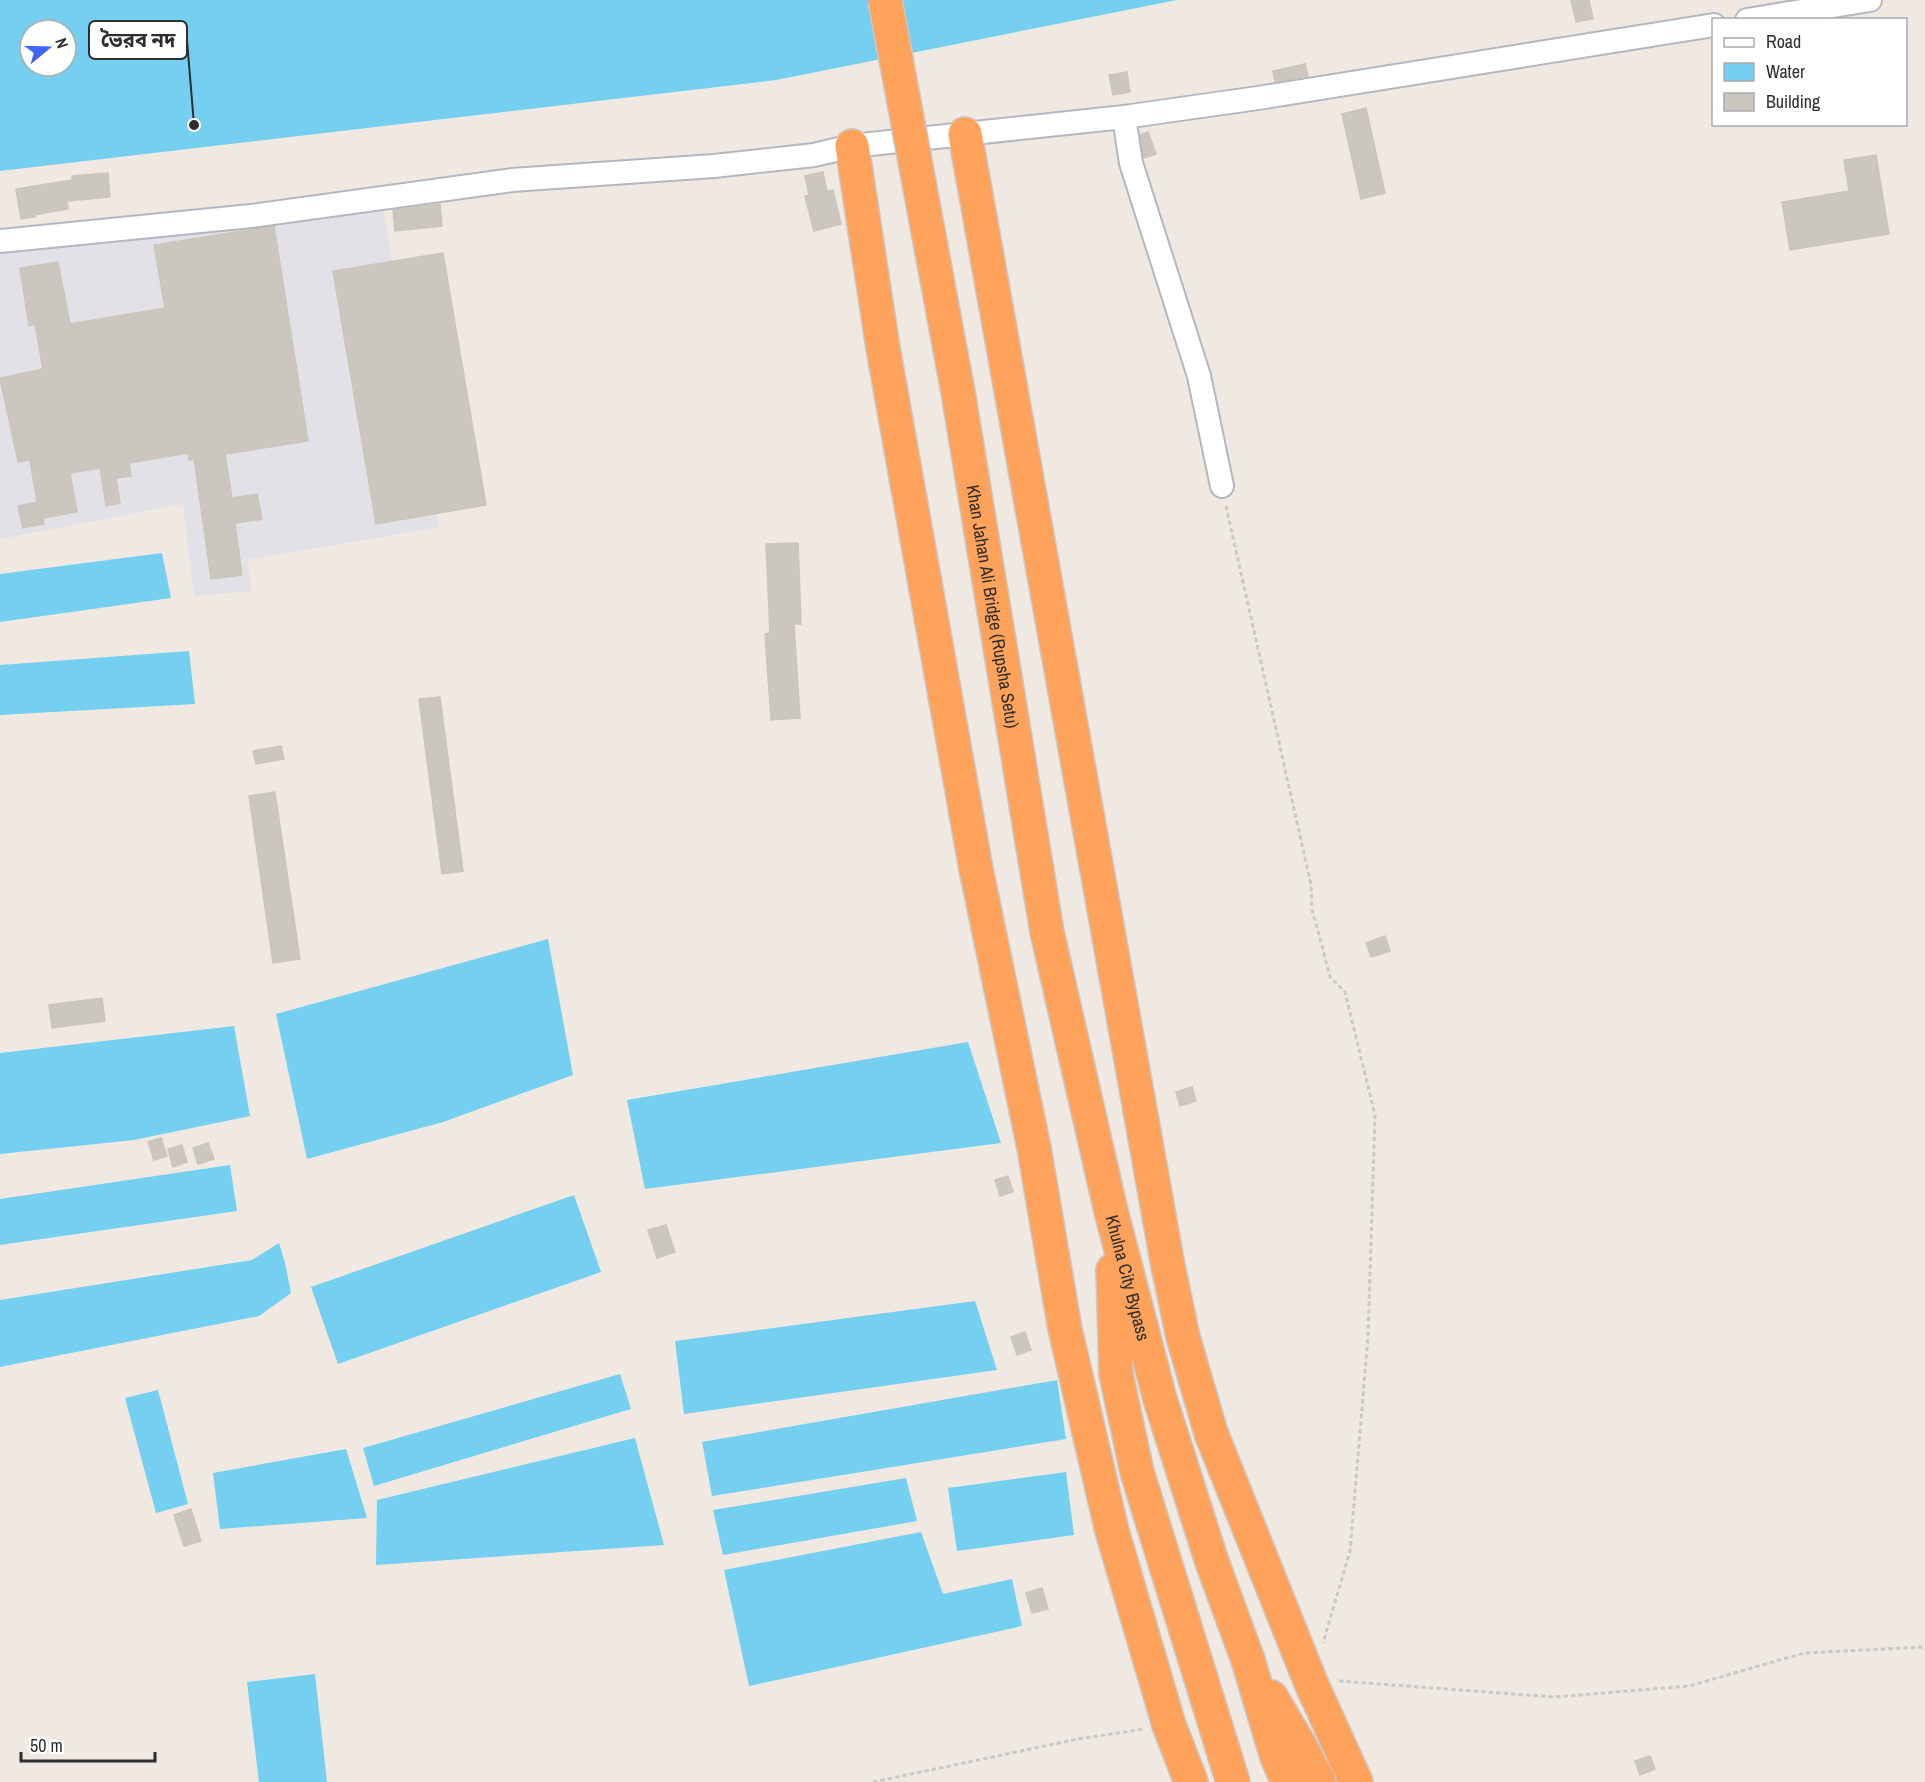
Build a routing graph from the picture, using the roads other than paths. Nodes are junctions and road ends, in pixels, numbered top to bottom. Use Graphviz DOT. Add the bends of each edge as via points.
graph roads {
  1 [pos="885,0"];
  2 [pos="1870,0"];
  3 [pos="1759,18"];
  4 [pos="1712,25"];
  5 [pos="1124,117"];
  6 [pos="965,134"];
  7 [pos="852,146"];
  8 [pos="0,241"];
  9 [pos="1222,486"];
  10 [pos="1111,1211"];
  11 [pos="1248,1660"];
  12 [pos="1199,1676"];
  13 [pos="1191,1782"];
  14 [pos="1221,1782"];
  15 [pos="1233,1782"];
  16 [pos="1240,1782"];
  17 [pos="1250,1782"];
  18 [pos="1276,1782"];
  19 [pos="1288,1782"];
  20 [pos="1303,1782"];
  21 [pos="1319,1782"];
  22 [pos="1356,1782"];
  1 -- 10 [label="highway, Khan Jahan Ali Bridge (Rupsha Setu), bridge" via="958,392 1047,932"];
  2 -- 3 [label="street"];
  4 -- 5 [label="street"];
  5 -- 6 [label="street"];
  5 -- 9 [label="street" via="1131,164 1199,376"];
  6 -- 7 [label="street"];
  6 -- 22 [label="highway" via="1181,1327 1211,1433 1320,1682"];
  7 -- 8 [label="street" via="814,155 736,164 512,180 251,216"];
  7 -- 13 [label="highway" via="885,360 976,869 1034,1148 1065,1329 1112,1531 1169,1725"];
  10 -- 11 [label="highway, Khulna City Bypass" via="1160,1399"];
  10 -- 12 [label="highway, Khulna City Bypass" via="1116,1374 1137,1472"];
  11 -- 18 [label="highway, Khulna City Bypass" via="1267,1761"];
  11 -- 19 [label="highway, Khulna City Bypass"];
  11 -- 20 [label="highway, Khulna City Bypass"];
  11 -- 21 [label="highway, Khulna City Bypass"];
  12 -- 14 [label="highway, Khulna City Bypass"];
  12 -- 15 [label="highway, Khulna City Bypass"];
  12 -- 16 [label="highway, Khulna City Bypass"];
  12 -- 17 [label="highway, Khulna City Bypass"];
}
